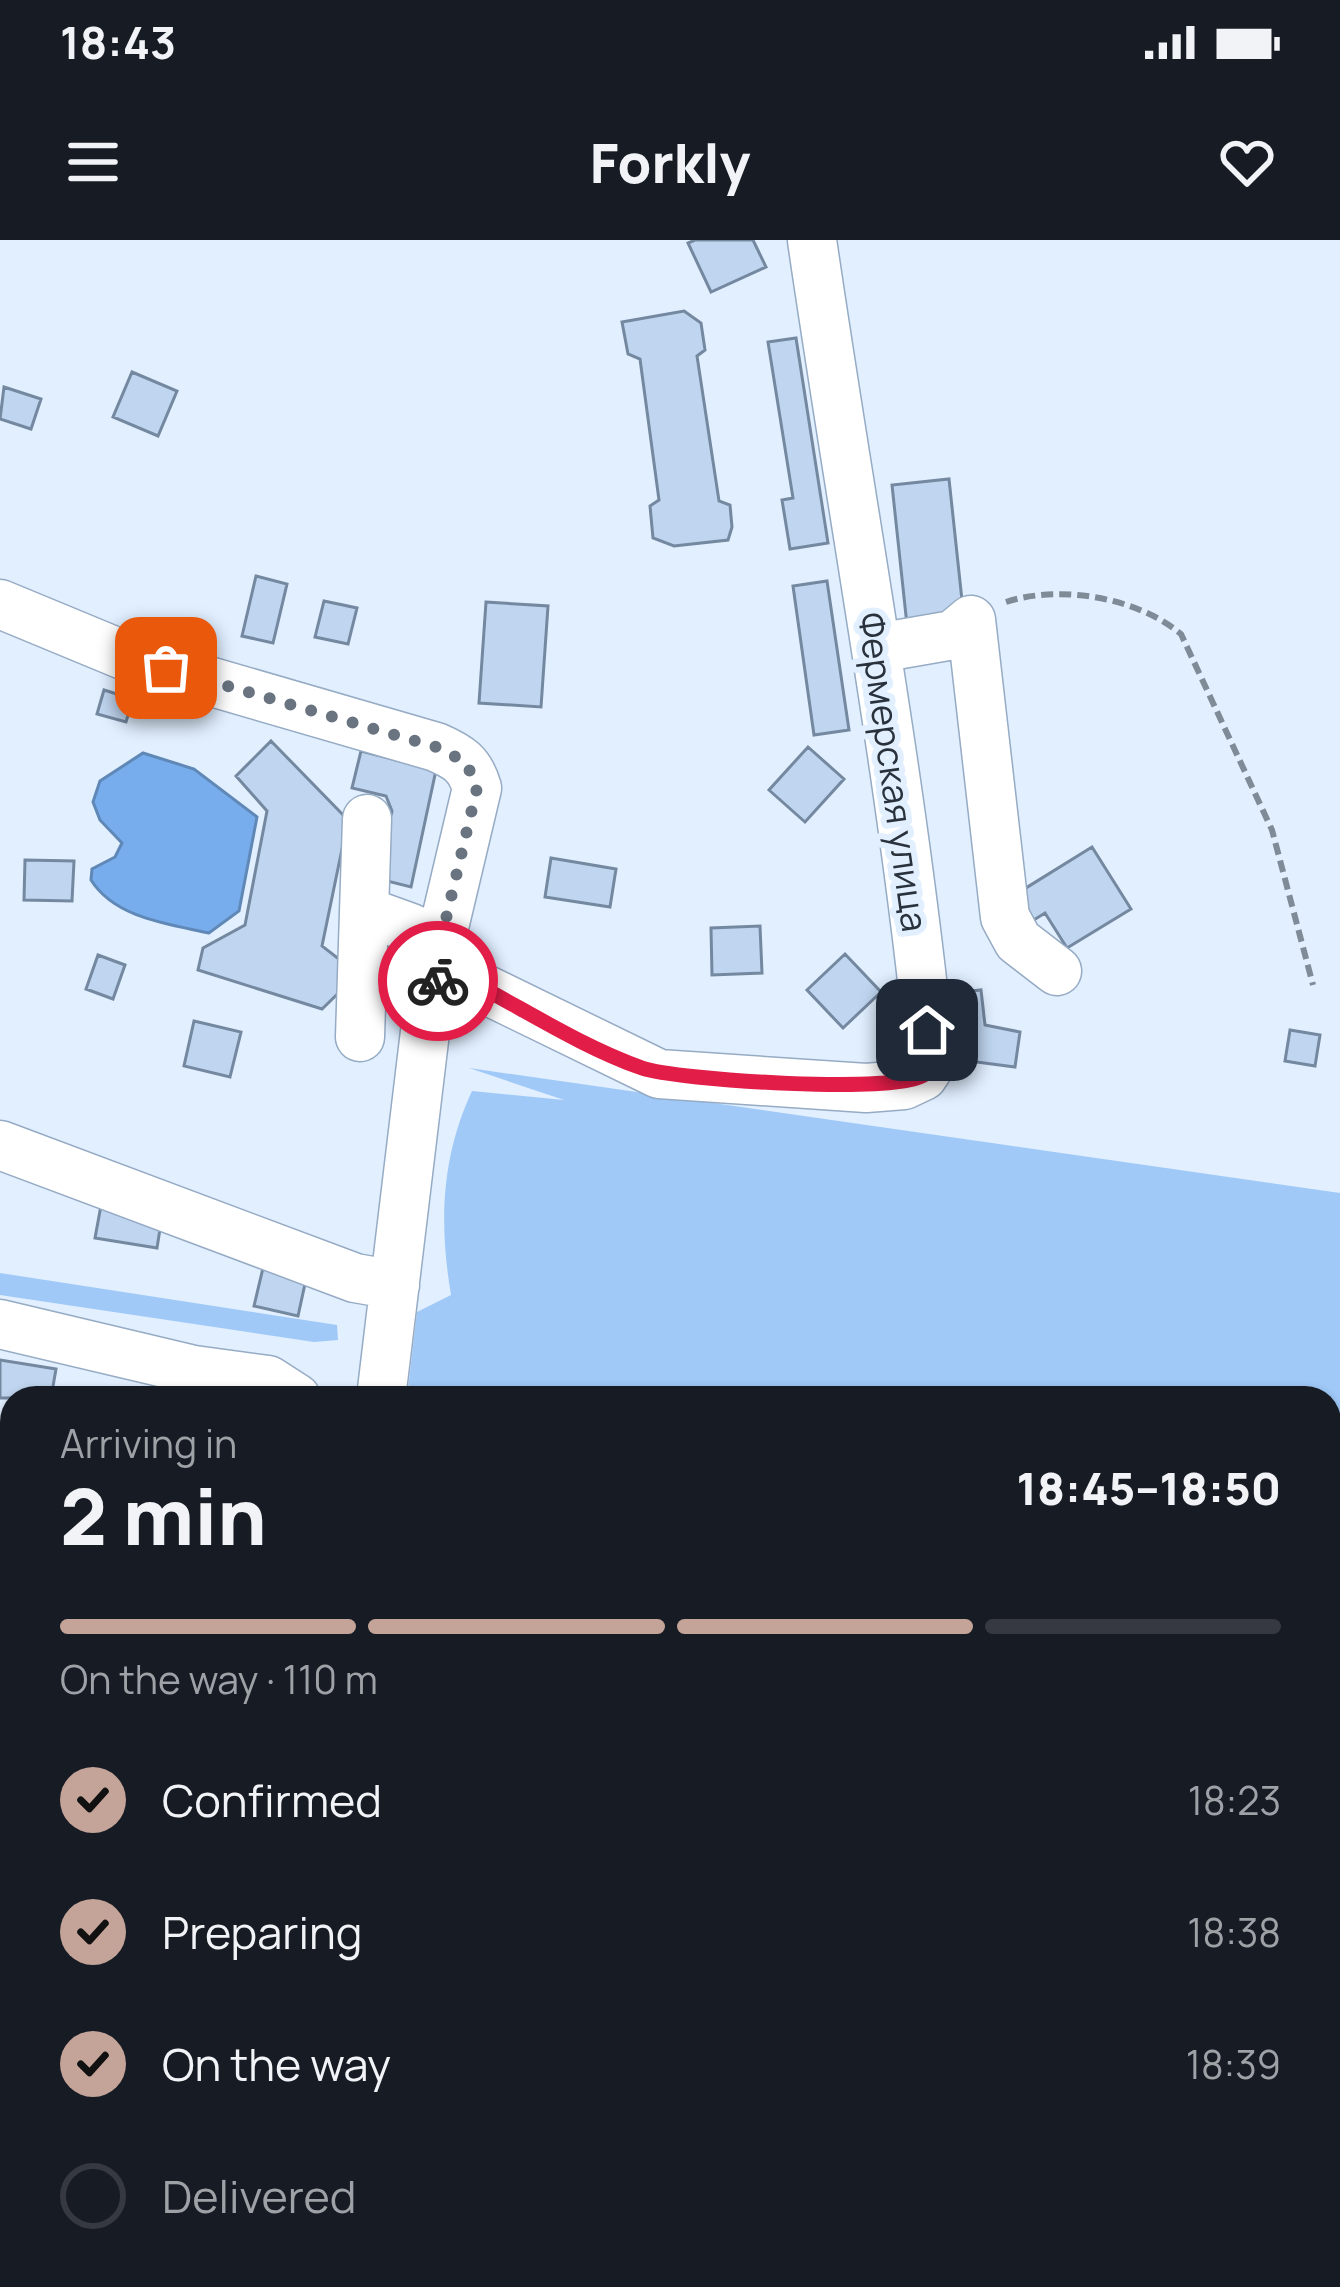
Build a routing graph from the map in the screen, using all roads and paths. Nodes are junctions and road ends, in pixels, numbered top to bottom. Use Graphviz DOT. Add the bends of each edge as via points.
graph roads {
  1 [pos="812,240"];
  2 [pos="0,604"];
  3 [pos="971,620"];
  4 [pos="878,648"];
  5 [pos="367,819"];
  6 [pos="364,911"];
  7 [pos="1057,971"];
  8 [pos="431,982"];
  9 [pos="1313,985"];
  10 [pos="360,1037"];
  11 [pos="0,1145"];
  12 [pos="395,1285"];
  13 [pos="0,1324"];
  14 [pos="277,1386"];
  15 [pos="382,1386"];
  1 -- 4 [label="street, Фермерская улица"];
  2 -- 8 [label="street" via="133,659 466,762 477,788"];
  3 -- 4 [label="street" via="953,635"];
  3 -- 7 [label="street" via="1005,917 1018,941"];
  3 -- 9 [label="path" via="1016,598 1061,596 1132,605 1181,634 1272,830"];
  4 -- 8 [label="street, Фермерская улица" via="931,1064 923,1076 866,1088 659,1074 468,980"];
  5 -- 6 [label="street"];
  6 -- 8 [label="street" via="411,928"];
  6 -- 10 [label="street"];
  8 -- 12 [label="street"];
  11 -- 12 [label="street" via="356,1278"];
  12 -- 15 [label="street"];
  13 -- 14 [label="street"];
}
